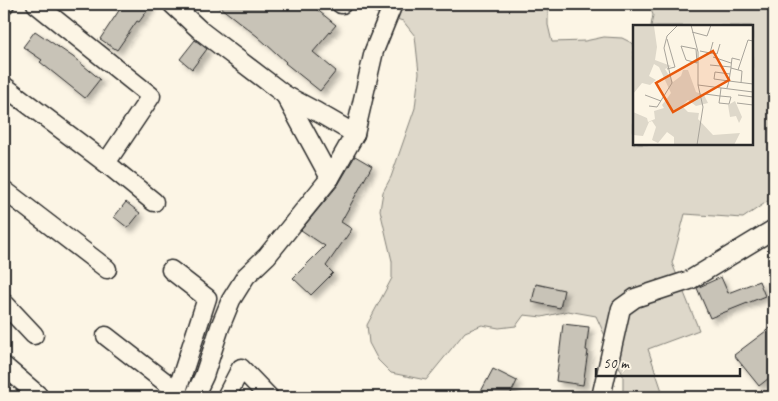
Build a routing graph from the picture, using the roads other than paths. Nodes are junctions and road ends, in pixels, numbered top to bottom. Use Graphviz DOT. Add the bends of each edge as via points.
graph roads {
  1 [pos="36,4"];
  2 [pos="172,4"];
  3 [pos="394,4"];
  4 [pos="4,86"];
  5 [pos="285,95"];
  6 [pos="355,134"];
  7 [pos="106,163"];
  8 [pos="330,178"];
  9 [pos="4,190"];
  10 [pos="154,202"];
  11 [pos="772,234"];
  12 [pos="107,269"];
  13 [pos="171,270"];
  14 [pos="4,303"];
  15 [pos="34,335"];
  16 [pos="106,336"];
  17 [pos="4,366"];
  18 [pos="182,396"];
  19 [pos="39,397"];
  20 [pos="226,397"];
  21 [pos="269,397"];
  22 [pos="601,397"];
  1 -- 7 [label="street" via="151,96"];
  2 -- 5 [label="street" via="200,31"];
  3 -- 6 [label="street" via="374,51"];
  4 -- 7 [label="street"];
  5 -- 6 [label="street"];
  5 -- 8 [label="street"];
  6 -- 8 [label="street"];
  7 -- 10 [label="street"];
  8 -- 18 [label="street" via="267,256 246,276 231,300 204,376"];
  9 -- 12 [label="street"];
  11 -- 22 [label="street" via="690,280 635,298 621,308"];
  13 -- 18 [label="street" via="207,298"];
  14 -- 15 [label="street"];
  16 -- 18 [label="street"];
  17 -- 19 [label="street"];
  20 -- 21 [label="street" via="241,368"];
}
